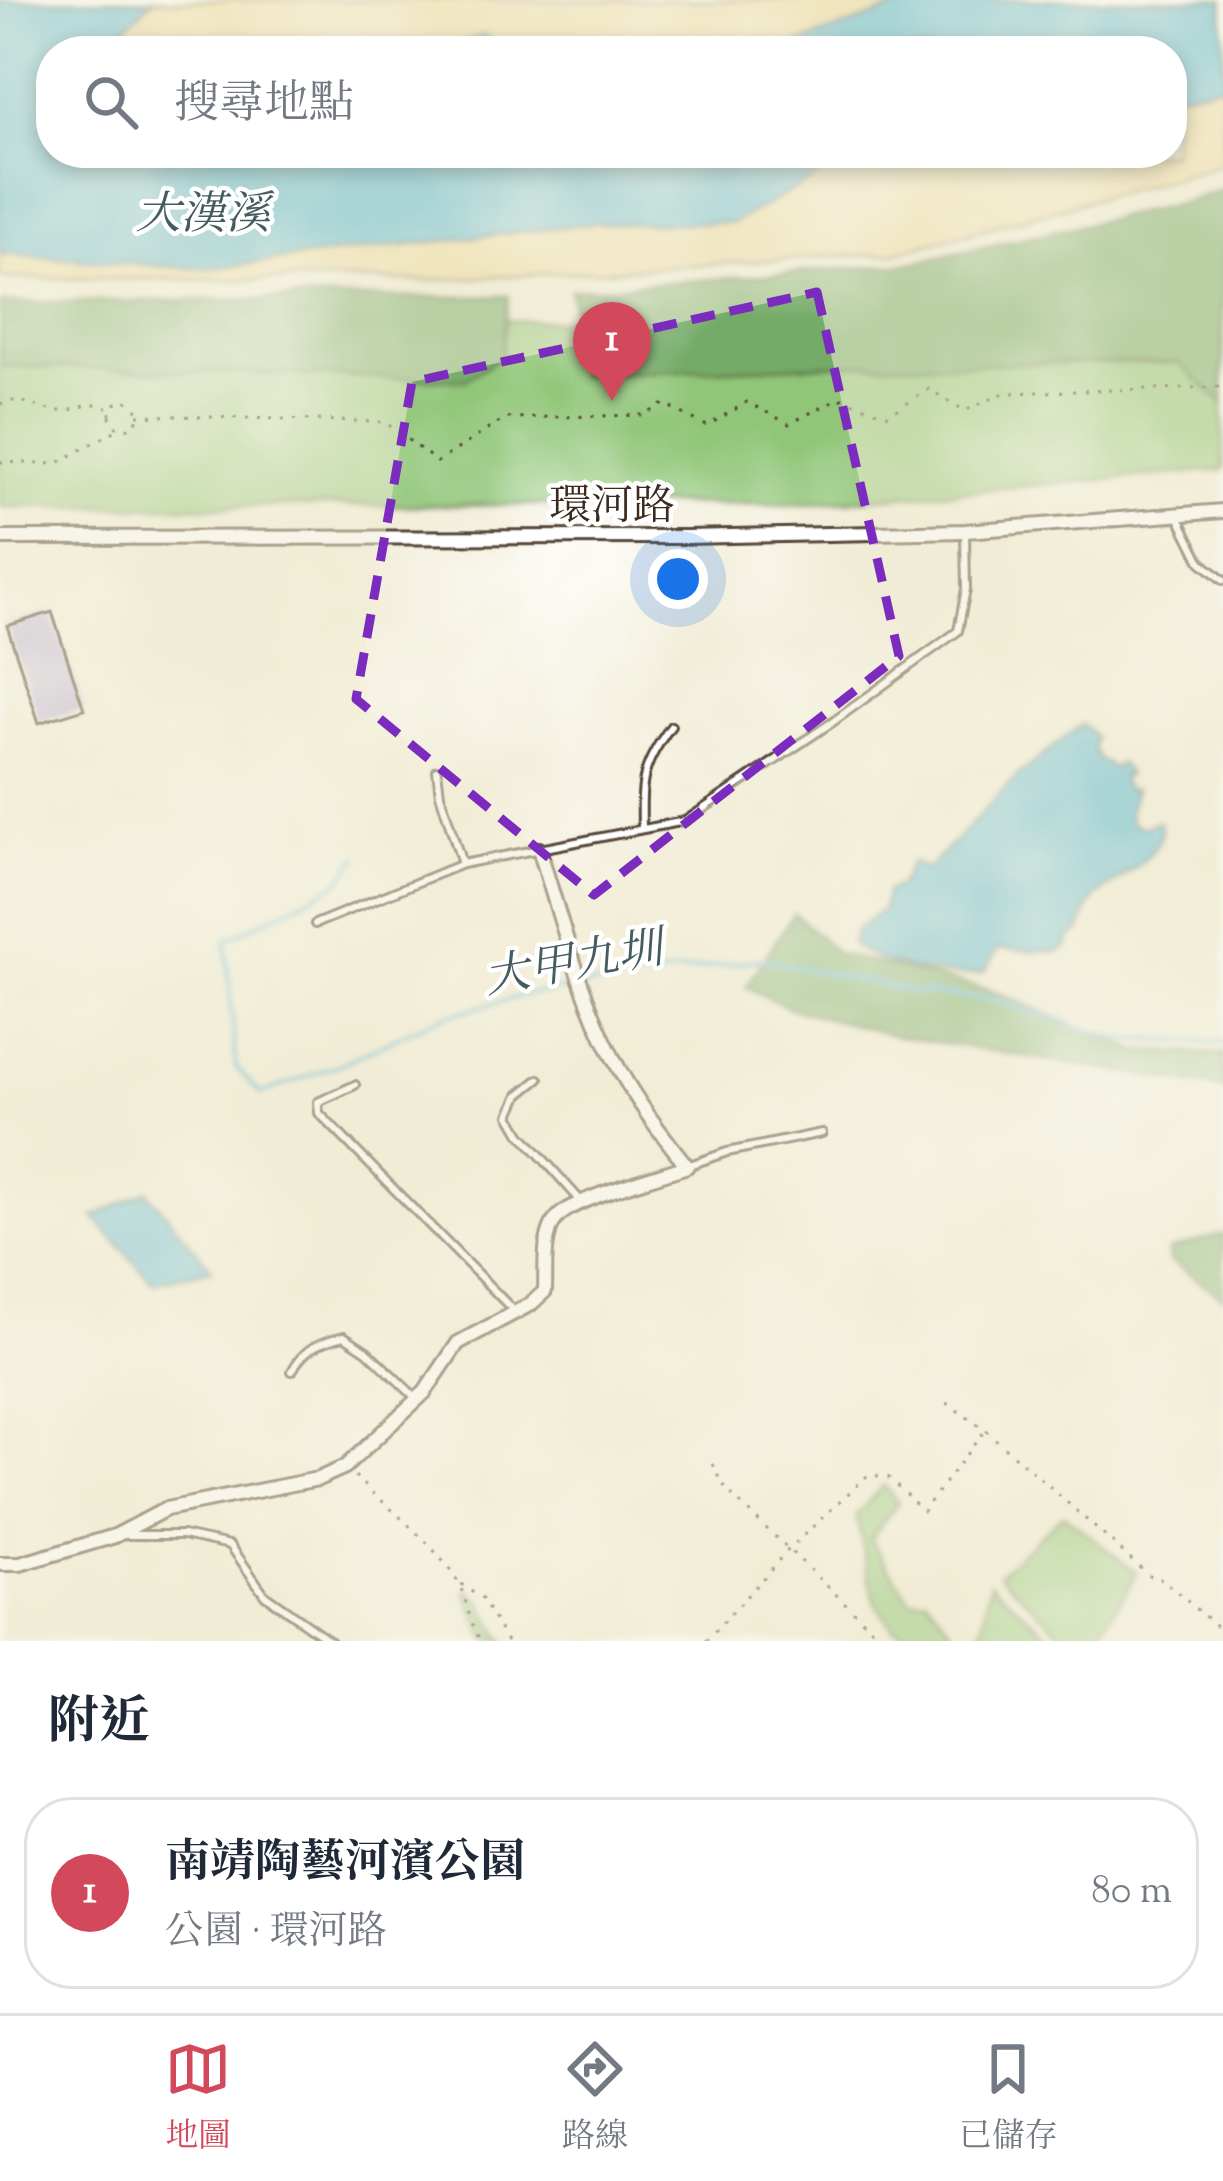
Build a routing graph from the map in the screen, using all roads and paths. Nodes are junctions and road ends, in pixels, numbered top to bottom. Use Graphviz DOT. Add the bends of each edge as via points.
graph roads {
  1 [pos="1223,387"];
  2 [pos="0,404"];
  3 [pos="111,409"];
  4 [pos="138,416"];
  5 [pos="120,428"];
  6 [pos="0,462"];
  7 [pos="1223,511"];
  8 [pos="1176,513"];
  9 [pos="964,531"];
  10 [pos="0,538"];
  11 [pos="1223,580"];
  12 [pos="671,726"];
  13 [pos="437,770"];
  14 [pos="642,829"];
  15 [pos="539,849"];
  16 [pos="462,864"];
  17 [pos="315,924"];
  18 [pos="539,1078"];
  19 [pos="355,1085"];
  20 [pos="822,1133"];
  21 [pos="687,1166"];
  22 [pos="583,1203"];
  23 [pos="515,1312"];
  24 [pos="292,1371"];
  25 [pos="418,1400"];
  26 [pos="947,1403"];
  27 [pos="985,1430"];
  28 [pos="713,1464"];
  29 [pos="345,1467"];
  30 [pos="115,1535"];
  31 [pos="789,1549"];
  32 [pos="0,1564"];
  33 [pos="458,1582"];
  34 [pos="1223,1632"];
  35 [pos="331,1641"];
  36 [pos="481,1641"];
  37 [pos="508,1641"];
  38 [pos="706,1641"];
  39 [pos="885,1641"];
  1 -- 4 [label="path" via="1004,392 965,411 929,389 889,415 839,398 789,424 747,402 707,426 664,404 645,416 506,418 437,462 385,422"];
  2 -- 3 [label="path" via="13,399 64,412 92,402"];
  3 -- 4 [label="path" via="127,401"];
  3 -- 5 [label="path"];
  4 -- 5 [label="path"];
  5 -- 6 [label="path" via="56,464"];
  7 -- 8 [label="street, 環河路"];
  8 -- 9 [label="street, 環河路"];
  8 -- 11 [label="lane" via="1201,562"];
  9 -- 10 [label="street, 環河路"];
  9 -- 14 [label="lane" via="958,631 685,821"];
  12 -- 14 [label="lane" via="641,780"];
  13 -- 16 [label="lane"];
  14 -- 15 [label="lane"];
  15 -- 16 [label="lane"];
  15 -- 21 [label="street" via="584,986 631,1090"];
  16 -- 17 [label="lane"];
  18 -- 22 [label="lane" via="510,1115"];
  19 -- 23 [label="lane" via="318,1102 319,1113"];
  20 -- 21 [label="lane"];
  21 -- 22 [label="street"];
  22 -- 23 [label="street" via="557,1217 545,1291"];
  23 -- 25 [label="street" via="458,1343"];
  24 -- 25 [label="lane" via="300,1355 344,1336"];
  25 -- 29 [label="street"];
  26 -- 27 [label="path"];
  27 -- 31 [label="path" via="923,1511 888,1477 868,1475"];
  27 -- 34 [label="path"];
  28 -- 31 [label="path" via="726,1490"];
  29 -- 30 [label="street" via="166,1509"];
  29 -- 33 [label="path"];
  30 -- 32 [label="street"];
  30 -- 35 [label="lane" via="230,1545 265,1595"];
  31 -- 38 [label="path"];
  31 -- 39 [label="path"];
  33 -- 36 [label="path"];
  33 -- 37 [label="path" via="482,1599"];
}
